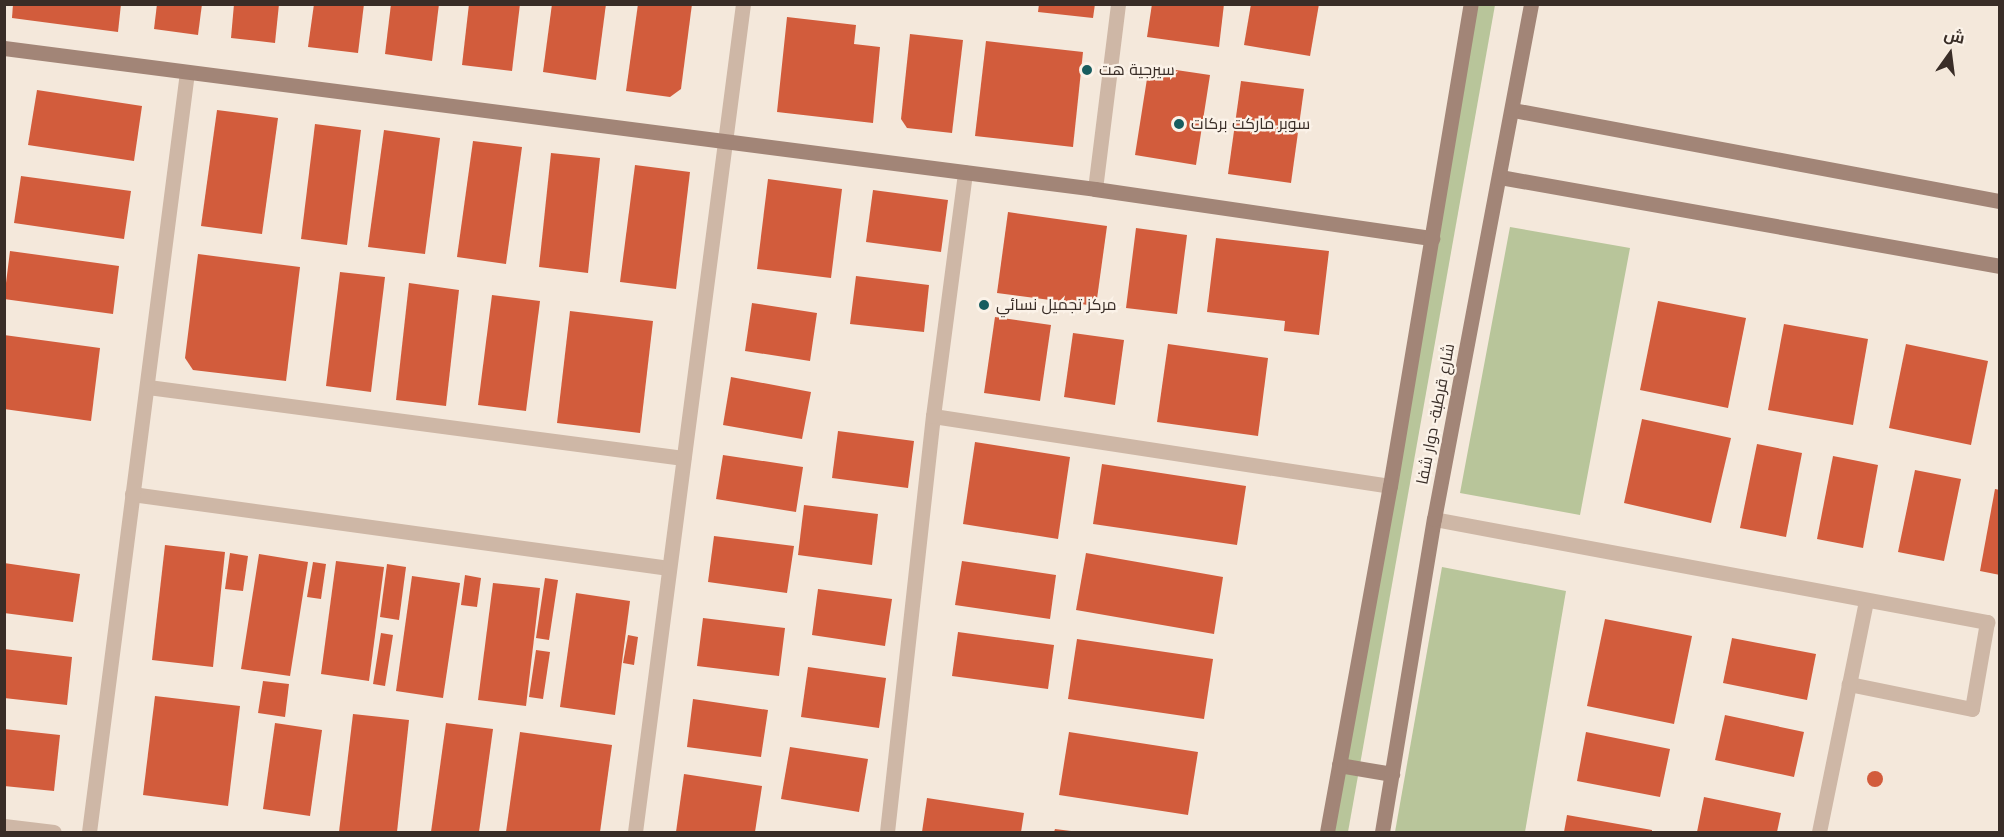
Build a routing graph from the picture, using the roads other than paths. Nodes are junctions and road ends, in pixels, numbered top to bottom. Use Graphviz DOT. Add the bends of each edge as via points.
graph roads {
  1 [pos="743,4"];
  2 [pos="1118,4"];
  3 [pos="1471,4"];
  4 [pos="1531,4"];
  5 [pos="4,48"];
  6 [pos="187,72"];
  7 [pos="1513,110"];
  8 [pos="725,141"];
  9 [pos="965,172"];
  10 [pos="1500,177"];
  11 [pos="1095,189"];
  12 [pos="2000,201"];
  13 [pos="1432,238"];
  14 [pos="2000,266"];
  15 [pos="148,387"];
  16 [pos="933,416"];
  17 [pos="683,458"];
  18 [pos="1390,486"];
  19 [pos="132,494"];
  20 [pos="1434,519"];
  21 [pos="669,568"];
  22 [pos="1866,601"];
  23 [pos="1849,684"];
  24 [pos="1339,765"];
  25 [pos="1392,774"];
  26 [pos="4,826"];
  27 [pos="54,832"];
  28 [pos="88,832"];
  29 [pos="635,832"];
  30 [pos="887,832"];
  31 [pos="1327,832"];
  32 [pos="1382,832"];
  33 [pos="1819,832"];
  1 -- 8 [label="street"];
  2 -- 11 [label="street"];
  3 -- 13 [label="street"];
  4 -- 7 [label="street, شارع قرطبة- دوار شفا"];
  5 -- 6 [label="street"];
  6 -- 8 [label="street"];
  6 -- 15 [label="street"];
  7 -- 10 [label="street, شارع قرطبة- دوار شفا"];
  7 -- 12 [label="street"];
  8 -- 9 [label="street"];
  8 -- 17 [label="street"];
  9 -- 11 [label="street"];
  9 -- 16 [label="street"];
  10 -- 14 [label="street"];
  10 -- 20 [label="street, شارع قرطبة- دوار شفا"];
  11 -- 13 [label="street"];
  13 -- 18 [label="street"];
  15 -- 17 [label="street"];
  15 -- 19 [label="street"];
  16 -- 18 [label="street"];
  16 -- 30 [label="street"];
  17 -- 21 [label="street"];
  18 -- 24 [label="street"];
  19 -- 21 [label="street"];
  19 -- 28 [label="street"];
  20 -- 22 [label="street"];
  20 -- 25 [label="street, شارع قرطبة- دوار شفا"];
  21 -- 29 [label="street"];
  22 -- 23 [label="street"];
  22 -- 23 [label="street" via="1988,622 1972,709"];
  23 -- 33 [label="street"];
  24 -- 25 [label="street"];
  24 -- 31 [label="street"];
  25 -- 32 [label="street, شارع قرطبة- دوار شفا"];
  26 -- 27 [label="street"];
}
